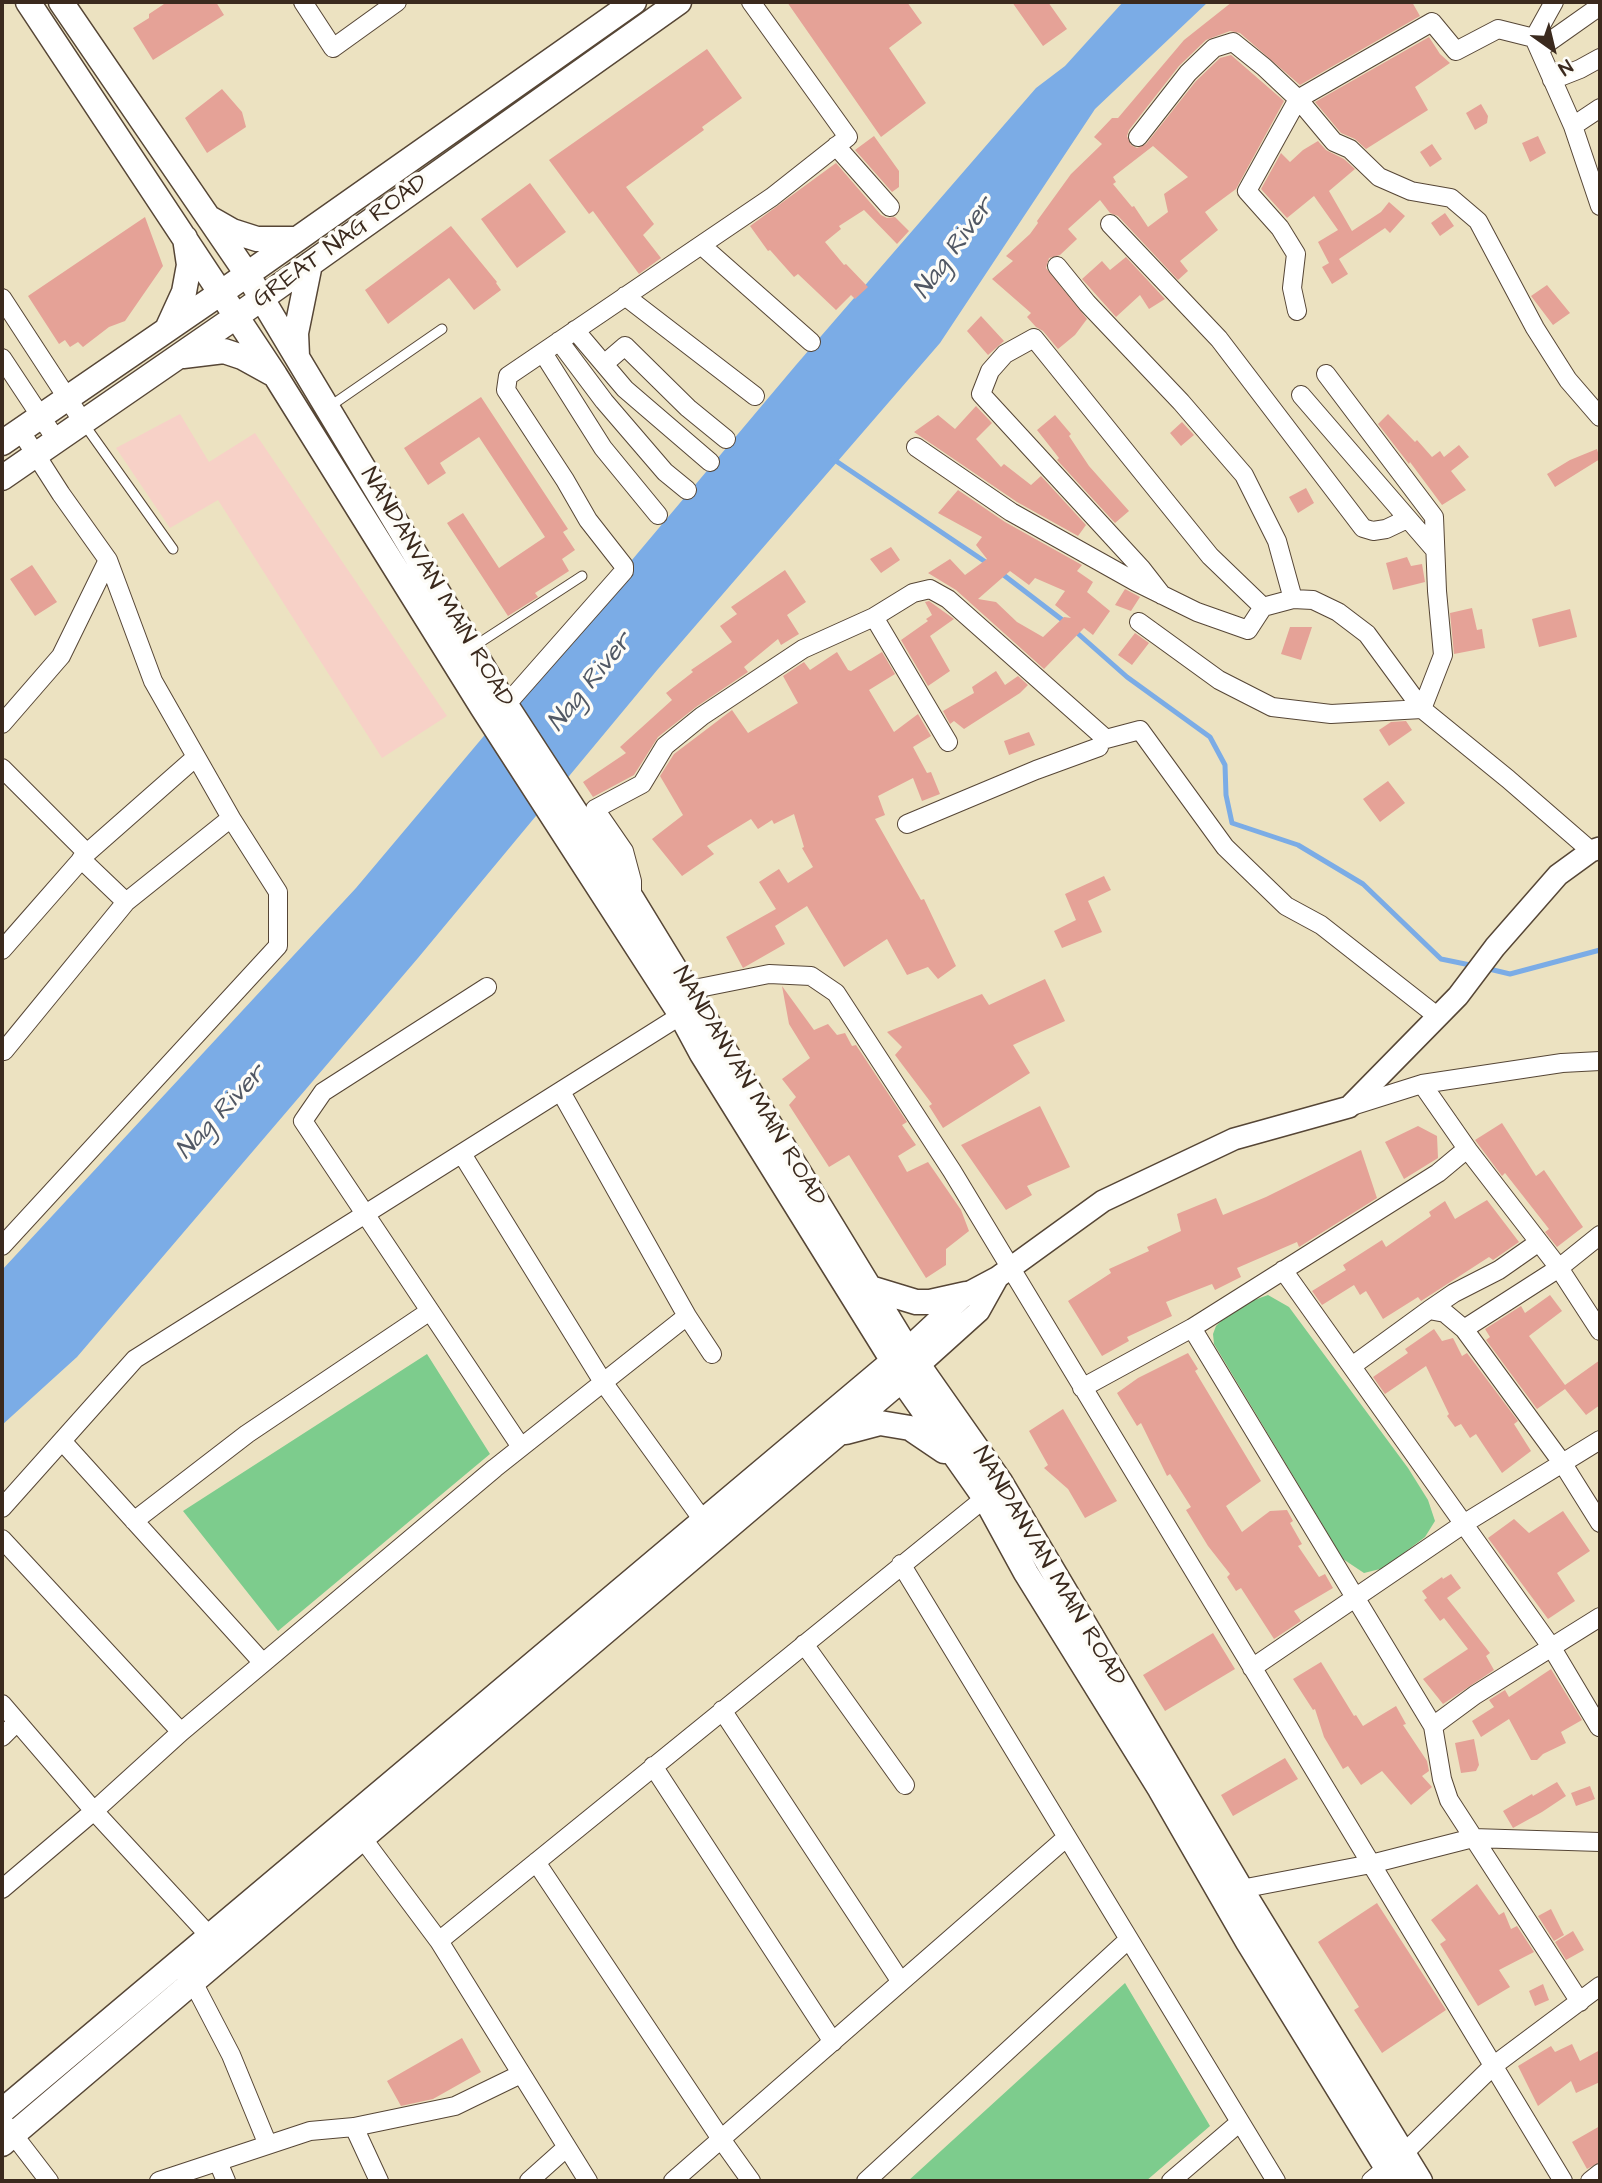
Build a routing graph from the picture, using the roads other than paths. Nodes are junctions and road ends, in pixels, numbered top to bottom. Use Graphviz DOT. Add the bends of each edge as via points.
graph roads {
  1 [pos="28,2"];
  2 [pos="61,2"];
  3 [pos="303,2"];
  4 [pos="397,2"];
  5 [pos="634,2"];
  6 [pos="679,2"];
  7 [pos="751,2"];
  8 [pos="1554,2"];
  9 [pos="1600,6"];
  10 [pos="1536,44"];
  11 [pos="1600,58"];
  12 [pos="1552,80"];
  13 [pos="1298,99"];
  14 [pos="1600,108"];
  15 [pos="1573,126"];
  16 [pos="1138,136"];
  17 [pos="835,146"];
  18 [pos="1595,171"];
  19 [pos="1600,206"];
  20 [pos="890,207"];
  21 [pos="210,219"];
  22 [pos="1110,224"];
  23 [pos="186,238"];
  24 [pos="297,239"];
  25 [pos="701,245"];
  26 [pos="310,264"];
  27 [pos="1057,266"];
  28 [pos="247,274"];
  29 [pos="222,292"];
  30 [pos="625,296"];
  31 [pos="2,298"];
  32 [pos="262,298"];
  33 [pos="1297,311"];
  34 [pos="237,317"];
  35 [pos="442,329"];
  36 [pos="575,330"];
  37 [pos="166,331"];
  38 [pos="559,341"];
  39 [pos="811,342"];
  40 [pos="543,352"];
  41 [pos="180,356"];
  42 [pos="2,358"];
  43 [pos="298,358"];
  44 [pos="604,364"];
  45 [pos="275,374"];
  46 [pos="1326,374"];
  47 [pos="1301,395"];
  48 [pos="755,396"];
  49 [pos="67,398"];
  50 [pos="327,408"];
  51 [pos="1600,417"];
  52 [pos="83,422"];
  53 [pos="21,430"];
  54 [pos="726,439"];
  55 [pos="57,441"];
  56 [pos="916,447"];
  57 [pos="36,455"];
  58 [pos="710,462"];
  59 [pos="2,478"];
  60 [pos="687,490"];
  61 [pos="658,515"];
  62 [pos="1407,519"];
  63 [pos="173,549"];
  64 [pos="1435,550"];
  65 [pos="108,560"];
  66 [pos="582,576"];
  67 [pos="1162,595"];
  68 [pos="1293,598"];
  69 [pos="1263,607"];
  70 [pos="874,617"];
  71 [pos="1139,622"];
  72 [pos="472,648"];
  73 [pos="497,704"];
  74 [pos="1422,709"];
  75 [pos="2,724"];
  76 [pos="948,741"];
  77 [pos="1099,747"];
  78 [pos="196,757"];
  79 [pos="2,768"];
  80 [pos="561,808"];
  81 [pos="231,818"];
  82 [pos="907,824"];
  83 [pos="1596,849"];
  84 [pos="84,856"];
  85 [pos="632,899"];
  86 [pos="126,902"];
  87 [pos="2,950"];
  88 [pos="487,986"];
  89 [pos="689,1003"];
  90 [pos="1437,1016"];
  91 [pos="3,1051"];
  92 [pos="1600,1061"];
  93 [pos="1422,1084"];
  94 [pos="561,1092"];
  95 [pos="1349,1107"];
  96 [pos="1468,1150"];
  97 [pos="462,1154"];
  98 [pos="366,1214"];
  99 [pos="1600,1235"];
  100 [pos="1539,1242"];
  101 [pos="2,1247"];
  102 [pos="1559,1268"];
  103 [pos="1283,1270"];
  104 [pos="1004,1273"];
  105 [pos="870,1288"];
  106 [pos="966,1294"];
  107 [pos="1429,1310"];
  108 [pos="430,1311"];
  109 [pos="687,1315"];
  110 [pos="1192,1328"];
  111 [pos="1464,1329"];
  112 [pos="1600,1331"];
  113 [pos="712,1354"];
  114 [pos="905,1364"];
  115 [pos="1352,1366"];
  116 [pos="603,1382"];
  117 [pos="1082,1388"];
  118 [pos="838,1434"];
  119 [pos="1600,1440"];
  120 [pos="62,1441"];
  121 [pos="521,1447"];
  122 [pos="957,1458"];
  123 [pos="1563,1464"];
  124 [pos="985,1498"];
  125 [pos="2,1508"];
  126 [pos="134,1521"];
  127 [pos="1465,1523"];
  128 [pos="1600,1523"];
  129 [pos="709,1530"];
  130 [pos="2,1539"];
  131 [pos="901,1564"];
  132 [pos="1354,1598"];
  133 [pos="1600,1617"];
  134 [pos="804,1644"];
  135 [pos="1552,1648"];
  136 [pos="263,1663"];
  137 [pos="1252,1668"];
  138 [pos="2,1704"];
  139 [pos="722,1710"];
  140 [pos="18,1722"];
  141 [pos="1433,1726"];
  142 [pos="1600,1728"];
  143 [pos="181,1732"];
  144 [pos="2,1737"];
  145 [pos="653,1766"];
  146 [pos="905,1785"];
  147 [pos="94,1811"];
  148 [pos="356,1829"];
  149 [pos="1067,1837"];
  150 [pos="1473,1838"];
  151 [pos="1600,1842"];
  152 [pos="536,1862"];
  153 [pos="1371,1864"];
  154 [pos="2,1889"];
  155 [pos="1241,1889"];
  156 [pos="1129,1939"];
  157 [pos="439,1941"];
  158 [pos="218,1945"];
  159 [pos="184,1973"];
  160 [pos="901,1982"];
  161 [pos="1600,1986"];
  162 [pos="1580,2001"];
  163 [pos="833,2042"];
  164 [pos="1493,2066"];
  165 [pos="521,2074"];
  166 [pos="2,2111"];
  167 [pos="1240,2122"];
  168 [pos="354,2127"];
  169 [pos="6,2133"];
  170 [pos="720,2139"];
  171 [pos="268,2145"];
  172 [pos="567,2147"];
  173 [pos="218,2162"];
  174 [pos="1389,2171"];
  175 [pos="1600,2173"];
  176 [pos="49,2181"];
  177 [pos="159,2181"];
  178 [pos="226,2181"];
  179 [pos="379,2181"];
  180 [pos="529,2181"];
  181 [pos="588,2181"];
  182 [pos="673,2181"];
  183 [pos="751,2181"];
  184 [pos="866,2181"];
  185 [pos="1171,2181"];
  186 [pos="1276,2181"];
  187 [pos="1420,2181"];
  188 [pos="1563,2181"];
  189 [pos="1590,2181"];
  1 -- 23 [label="main road"];
  2 -- 21 [label="main road, NANDANVAN MAIN ROAD"];
  3 -- 4 [label="street" via="333,48"];
  5 -- 24 [label="main road, GREAT NAG ROAD"];
  6 -- 26 [label="main road, GREAT NAG ROAD"];
  7 -- 17 [label="street" via="848,137"];
  8 -- 10 [label="street"];
  9 -- 10 [label="street"];
  10 -- 12 [label="street"];
  10 -- 13 [label="street" via="1498,29 1456,51 1432,22"];
  11 -- 12 [label="street"];
  12 -- 15 [label="street"];
  13 -- 16 [label="street" via="1233,41 1214,48 1188,73"];
  13 -- 33 [label="street" via="1247,191 1296,254 1292,288"];
  13 -- 51 [label="street" via="1334,142 1350,149 1379,177 1410,191 1451,198 1478,221 1535,328"];
  14 -- 15 [label="street"];
  15 -- 18 [label="street"];
  17 -- 20 [label="street"];
  17 -- 25 [label="street" via="772,197"];
  18 -- 19 [label="street"];
  21 -- 24 [label="main road" via="257,239"];
  21 -- 28 [label="main road, NANDANVAN MAIN ROAD"];
  22 -- 62 [label="street" via="1219,339 1363,528 1386,529"];
  23 -- 29 [label="main road"];
  23 -- 37 [label="main road" via="189,265 184,292"];
  24 -- 28 [label="main road, GREAT NAG ROAD"];
  25 -- 30 [label="street"];
  25 -- 39 [label="street"];
  26 -- 32 [label="main road, GREAT NAG ROAD"];
  26 -- 43 [label="main road" via="296,333"];
  27 -- 68 [label="street" via="1244,475 1277,541"];
  28 -- 29 [label="main road, GREAT NAG ROAD"];
  28 -- 32 [label="main road, NANDANVAN MAIN ROAD"];
  29 -- 34 [label="main road"];
  29 -- 37 [label="main road, GREAT NAG ROAD"];
  30 -- 36 [label="street"];
  30 -- 48 [label="street"];
  31 -- 49 [label="street"];
  32 -- 34 [label="main road, GREAT NAG ROAD"];
  32 -- 43 [label="main road, NANDANVAN MAIN ROAD"];
  34 -- 41 [label="main road, GREAT NAG ROAD"];
  34 -- 45 [label="main road"];
  35 -- 50 [label="lane"];
  36 -- 38 [label="street"];
  36 -- 44 [label="street"];
  37 -- 49 [label="main road, GREAT NAG ROAD"];
  38 -- 40 [label="street"];
  38 -- 60 [label="street" via="604,401 665,472"];
  40 -- 61 [label="street" via="603,448"];
  40 -- 73 [label="street" via="508,376 506,390 624,572"];
  41 -- 45 [label="main road" via="224,352"];
  41 -- 52 [label="main road, GREAT NAG ROAD"];
  42 -- 53 [label="street"];
  43 -- 50 [label="main road, NANDANVAN MAIN ROAD"];
  44 -- 54 [label="street" via="625,346"];
  44 -- 58 [label="street" via="625,389"];
  45 -- 73 [label="main road"];
  46 -- 64 [label="street" via="1434,517"];
  47 -- 62 [label="street"];
  49 -- 52 [label="street"];
  49 -- 53 [label="main road, GREAT NAG ROAD"];
  50 -- 72 [label="main road, NANDANVAN MAIN ROAD"];
  52 -- 55 [label="main road, GREAT NAG ROAD"];
  52 -- 63 [label="lane"];
  53 -- 55 [label="street"];
  53 -- 57 [label="street"];
  55 -- 57 [label="main road, GREAT NAG ROAD"];
  56 -- 67 [label="street" via="1011,512"];
  57 -- 59 [label="main road, GREAT NAG ROAD"];
  57 -- 65 [label="street"];
  62 -- 64 [label="street"];
  64 -- 74 [label="street" via="1443,654"];
  65 -- 75 [label="street" via="61,656"];
  65 -- 78 [label="street" via="153,681"];
  66 -- 72 [label="lane"];
  67 -- 69 [label="street" via="1248,630"];
  67 -- 69 [label="street" via="981,394 990,371 1005,355 1034,338 1210,556"];
  68 -- 69 [label="street"];
  68 -- 74 [label="street" via="1313,600 1338,612 1367,634"];
  70 -- 76 [label="street"];
  70 -- 85 [label="street" via="803,649 702,716 665,746 642,784 595,809 624,852"];
  70 -- 90 [label="street" via="913,593 930,589 948,599 1106,739 1140,730 1224,847 1286,906 1321,925"];
  71 -- 74 [label="street" via="1219,680 1272,707 1331,713"];
  72 -- 73 [label="main road, NANDANVAN MAIN ROAD"];
  73 -- 80 [label="main road, NANDANVAN MAIN ROAD"];
  74 -- 83 [label="street"];
  77 -- 82 [label="street"];
  78 -- 81 [label="street"];
  78 -- 84 [label="street"];
  79 -- 84 [label="street"];
  80 -- 85 [label="main road, NANDANVAN MAIN ROAD"];
  80 -- 89 [label="main road"];
  81 -- 86 [label="street"];
  81 -- 101 [label="street" via="278,892 278,946"];
  83 -- 90 [label="street" via="1558,875"];
  84 -- 86 [label="street"];
  84 -- 87 [label="street"];
  85 -- 89 [label="main road, NANDANVAN MAIN ROAD"];
  86 -- 91 [label="street"];
  88 -- 98 [label="street" via="323,1092 303,1121"];
  89 -- 94 [label="street"];
  89 -- 104 [label="street" via="769,974 811,976 836,993 951,1171"];
  89 -- 105 [label="main road, NANDANVAN MAIN ROAD"];
  89 -- 114 [label="main road" via="702,1054 781,1184"];
  90 -- 95 [label="street"];
  92 -- 93 [label="street"];
  93 -- 95 [label="street"];
  93 -- 96 [label="street"];
  94 -- 97 [label="street"];
  94 -- 109 [label="street"];
  95 -- 104 [label="street" via="1222,1144 1103,1202"];
  96 -- 100 [label="street"];
  96 -- 103 [label="street"];
  97 -- 98 [label="street"];
  97 -- 116 [label="street"];
  98 -- 108 [label="street"];
  98 -- 120 [label="street" via="135,1359"];
  99 -- 102 [label="street"];
  100 -- 102 [label="street"];
  100 -- 107 [label="street"];
  102 -- 111 [label="street"];
  102 -- 112 [label="street"];
  103 -- 110 [label="street"];
  103 -- 115 [label="street"];
  104 -- 106 [label="street"];
  104 -- 114 [label="street" via="979,1311"];
  104 -- 117 [label="street"];
  105 -- 106 [label="main road" via="930,1302"];
  105 -- 114 [label="main road, NANDANVAN MAIN ROAD"];
  106 -- 114 [label="street"];
  107 -- 111 [label="street" via="1445,1313"];
  107 -- 115 [label="street"];
  108 -- 121 [label="street"];
  108 -- 126 [label="street" via="247,1434"];
  109 -- 113 [label="street"];
  109 -- 116 [label="street"];
  110 -- 117 [label="street"];
  110 -- 132 [label="street"];
  111 -- 123 [label="street"];
  114 -- 118 [label="main road"];
  114 -- 122 [label="main road"];
  114 -- 129 [label="main road"];
  114 -- 155 [label="main road, NANDANVAN MAIN ROAD" via="1001,1483"];
  115 -- 127 [label="street"];
  116 -- 121 [label="street"];
  116 -- 129 [label="street"];
  117 -- 137 [label="street"];
  118 -- 122 [label="main road" via="880,1423 910,1428"];
  118 -- 129 [label="main road"];
  119 -- 123 [label="street"];
  120 -- 125 [label="street"];
  120 -- 126 [label="street"];
  121 -- 136 [label="street"];
  122 -- 124 [label="main road"];
  123 -- 127 [label="street"];
  123 -- 128 [label="street"];
  124 -- 131 [label="street"];
  124 -- 174 [label="main road"];
  126 -- 136 [label="street"];
  127 -- 132 [label="street"];
  127 -- 135 [label="street"];
  129 -- 148 [label="main road"];
  130 -- 143 [label="street"];
  131 -- 134 [label="street"];
  131 -- 149 [label="street"];
  132 -- 137 [label="street"];
  132 -- 141 [label="street"];
  133 -- 135 [label="street"];
  134 -- 139 [label="street"];
  134 -- 146 [label="street"];
  135 -- 141 [label="street"];
  135 -- 142 [label="street"];
  136 -- 143 [label="street"];
  137 -- 153 [label="street"];
  138 -- 140 [label="street"];
  139 -- 145 [label="street"];
  139 -- 160 [label="street"];
  140 -- 144 [label="street"];
  140 -- 147 [label="street"];
  141 -- 150 [label="street" via="1449,1800"];
  143 -- 147 [label="street"];
  145 -- 152 [label="street"];
  145 -- 163 [label="street"];
  147 -- 154 [label="street"];
  147 -- 158 [label="street"];
  148 -- 157 [label="street"];
  148 -- 158 [label="main road"];
  149 -- 156 [label="street"];
  149 -- 160 [label="street"];
  150 -- 151 [label="street"];
  150 -- 153 [label="street"];
  150 -- 162 [label="street"];
  152 -- 157 [label="street"];
  152 -- 170 [label="street"];
  153 -- 155 [label="street"];
  153 -- 164 [label="street"];
  155 -- 174 [label="main road, NANDANVAN MAIN ROAD"];
  156 -- 167 [label="street"];
  156 -- 184 [label="street"];
  157 -- 165 [label="street"];
  158 -- 159 [label="main road"];
  159 -- 166 [label="main road"];
  159 -- 169 [label="main road"];
  159 -- 171 [label="street" via="231,2055"];
  160 -- 163 [label="street"];
  161 -- 162 [label="street"];
  162 -- 164 [label="street"];
  163 -- 170 [label="street"];
  164 -- 174 [label="street"];
  164 -- 188 [label="street"];
  165 -- 168 [label="street" via="455,2106"];
  165 -- 172 [label="street"];
  167 -- 185 [label="street"];
  167 -- 186 [label="street"];
  168 -- 171 [label="street" via="310,2131"];
  168 -- 179 [label="street"];
  169 -- 176 [label="street"];
  170 -- 182 [label="street"];
  170 -- 183 [label="street"];
  171 -- 173 [label="street"];
  172 -- 180 [label="street"];
  172 -- 181 [label="street"];
  173 -- 177 [label="street"];
  173 -- 178 [label="street"];
  174 -- 187 [label="main road, NANDANVAN MAIN ROAD"];
  175 -- 189 [label="street"];
}
